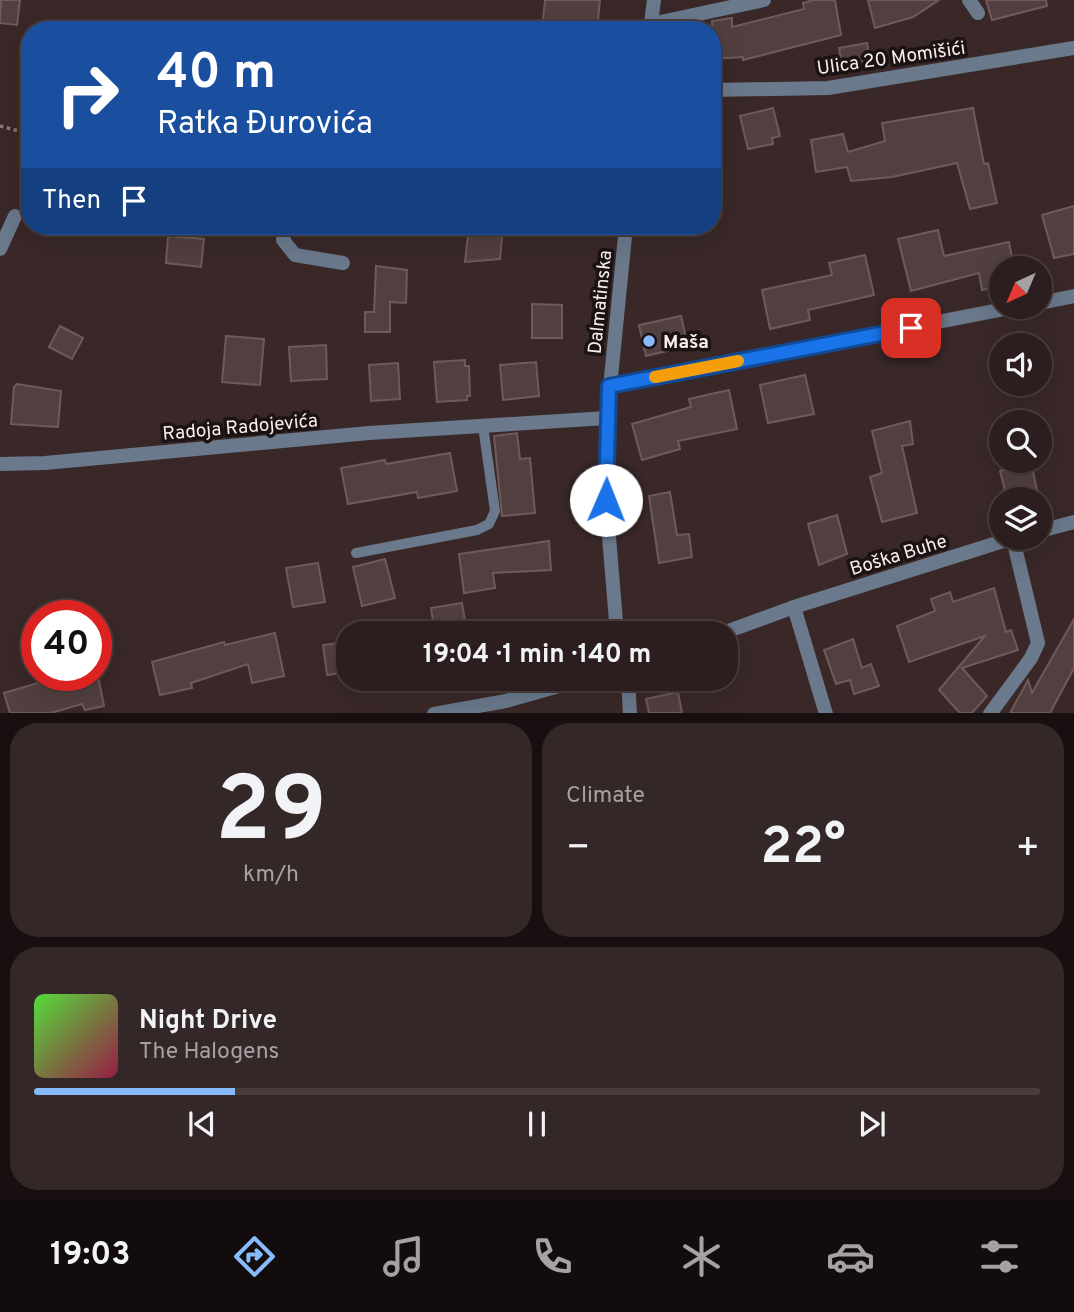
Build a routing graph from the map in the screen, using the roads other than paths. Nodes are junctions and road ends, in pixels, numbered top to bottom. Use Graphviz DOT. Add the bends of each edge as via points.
graph roads {
  1 [pos="654,0"];
  2 [pos="764,0"];
  3 [pos="969,0"];
  4 [pos="978,13"];
  5 [pos="652,21"];
  6 [pos="676,21"];
  7 [pos="1074,48"];
  8 [pos="721,90"];
  9 [pos="15,216"];
  10 [pos="284,235"];
  11 [pos="625,235"];
  12 [pos="0,249"];
  13 [pos="343,263"];
  14 [pos="1074,296"];
  15 [pos="1052,301"];
  16 [pos="989,312"];
  17 [pos="609,386"];
  18 [pos="607,418"];
  19 [pos="483,426"];
  20 [pos="0,464"];
  21 [pos="1074,522"];
  22 [pos="1052,528"];
  23 [pos="989,546"];
  24 [pos="1018,550"];
  25 [pos="356,553"];
  26 [pos="794,607"];
  27 [pos="616,621"];
  28 [pos="738,627"];
  29 [pos="541,691"];
  30 [pos="629,691"];
  31 [pos="434,713"];
  32 [pos="630,713"];
  33 [pos="826,713"];
  34 [pos="990,713"];
  1 -- 5 [label="street"];
  2 -- 6 [label="street"];
  3 -- 4 [label="street"];
  7 -- 8 [label="street, Ulica 20 Momišići" via="828,88"];
  9 -- 12 [label="street"];
  10 -- 13 [label="street" via="295,255"];
  11 -- 17 [label="street, Dalmatinska"];
  14 -- 15 [label="street"];
  16 -- 17 [label="street"];
  17 -- 18 [label="street, Dalmatinska"];
  18 -- 19 [label="street, Radoja Radojevića"];
  18 -- 27 [label="street, Dalmatinska" via="606,500"];
  19 -- 20 [label="street, Radoja Radojevića"];
  19 -- 25 [label="lane" via="495,511 489,524"];
  21 -- 22 [label="street"];
  23 -- 26 [label="street, Boška Buhe"];
  24 -- 34 [label="street, Boška Buhe" via="1038,643"];
  26 -- 28 [label="street, Boška Buhe"];
  26 -- 33 [label="street"];
  29 -- 31 [label="street"];
  30 -- 32 [label="street"];
}
